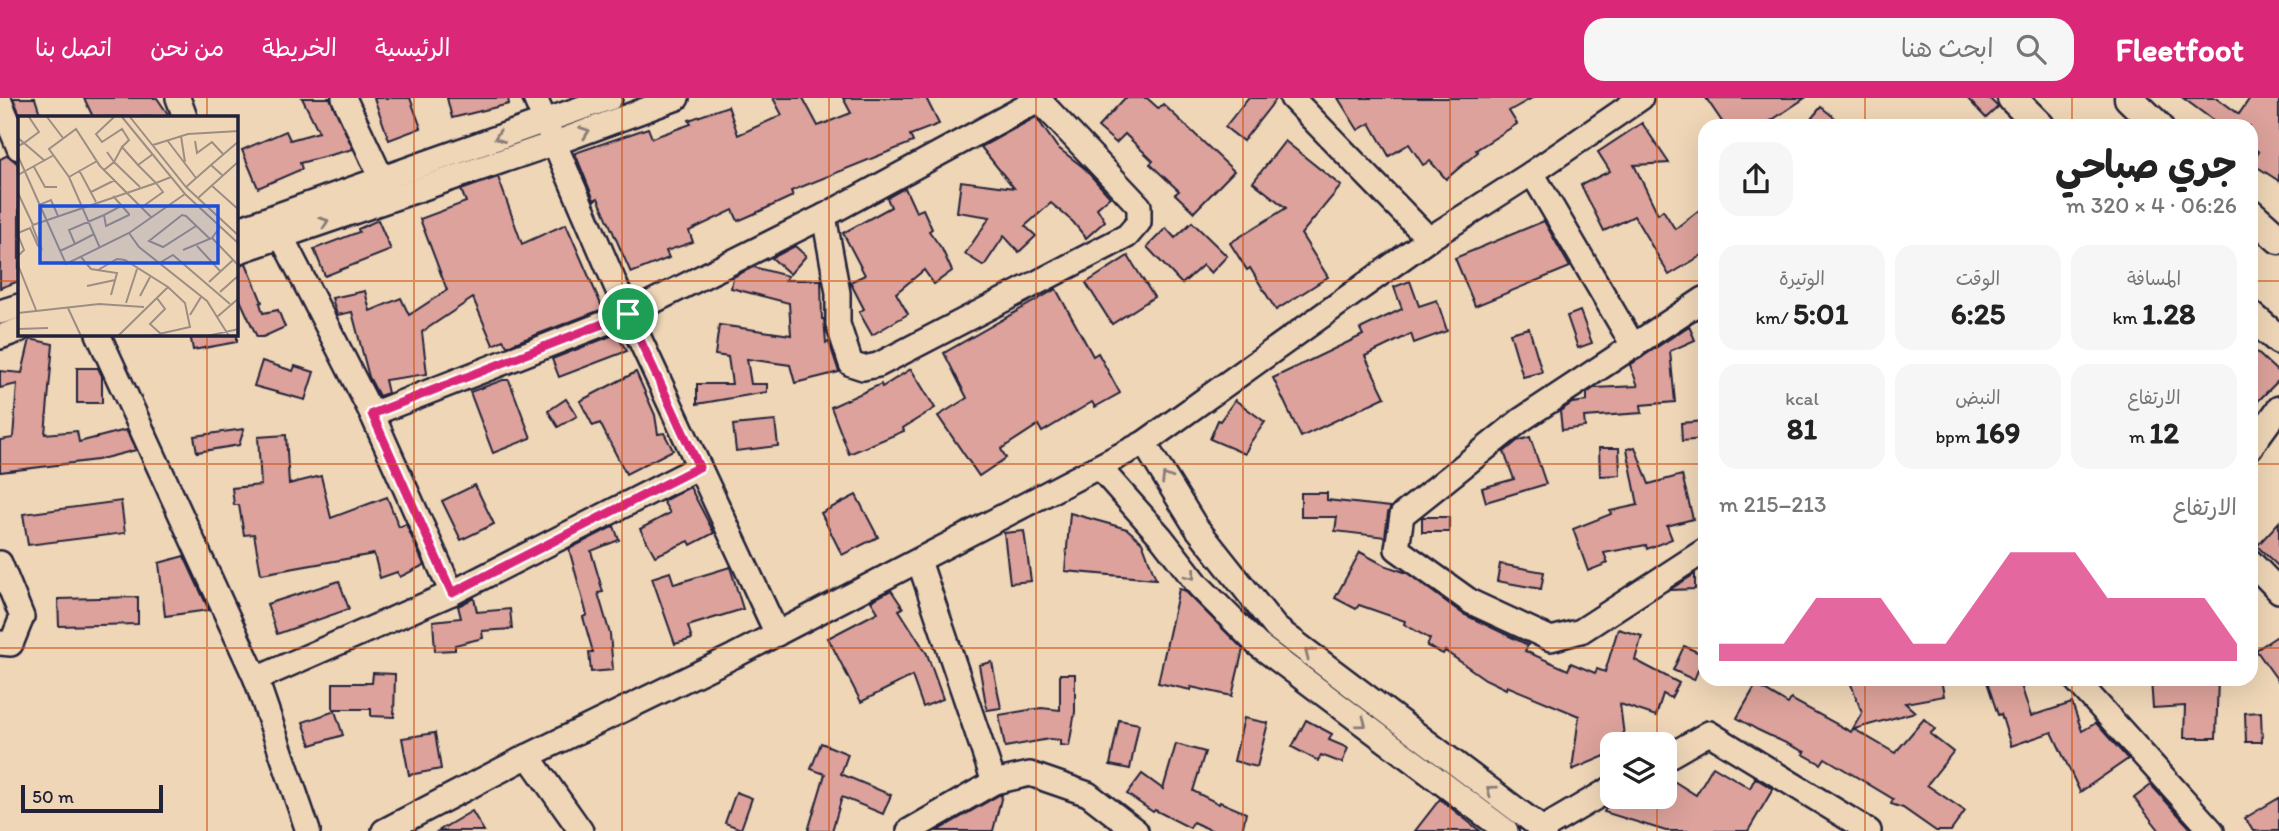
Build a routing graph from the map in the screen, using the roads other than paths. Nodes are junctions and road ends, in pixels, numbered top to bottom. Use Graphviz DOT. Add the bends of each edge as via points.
graph roads {
  1 [pos="178,98"];
  2 [pos="344,98"];
  3 [pos="535,98"];
  4 [pos="610,98"];
  5 [pos="677,98"];
  6 [pos="1641,98"];
  7 [pos="2012,98"];
  8 [pos="2129,98"];
  9 [pos="1037,99"];
  10 [pos="0,102"];
  11 [pos="1306,102"];
  12 [pos="186,116"];
  13 [pos="2033,119"];
  14 [pos="2151,119"];
  15 [pos="545,121"];
  16 [pos="555,143"];
  17 [pos="18,146"];
  18 [pos="1532,173"];
  19 [pos="382,179"];
  20 [pos="824,216"];
  21 [pos="2258,220"];
  22 [pos="277,227"];
  23 [pos="238,230"];
  24 [pos="1429,239"];
  25 [pos="2279,239"];
  26 [pos="238,251"];
  27 [pos="1698,303"];
  28 [pos="18,306"];
  29 [pos="0,312"];
  30 [pos="628,314"];
  31 [pos="2258,322"];
  32 [pos="18,330"];
  33 [pos="100,336"];
  34 [pos="0,337"];
  35 [pos="2279,340"];
  36 [pos="1634,347"];
  37 [pos="2279,408"];
  38 [pos="372,414"];
  39 [pos="2258,436"];
  40 [pos="1144,443"];
  41 [pos="699,467"];
  42 [pos="1099,467"];
  43 [pos="1698,555"];
  44 [pos="919,561"];
  45 [pos="0,563"];
  46 [pos="2258,569"];
  47 [pos="2279,591"];
  48 [pos="452,593"];
  49 [pos="777,634"];
  50 [pos="0,643"];
  51 [pos="256,679"];
  52 [pos="2081,686"];
  53 [pos="1677,751"];
  54 [pos="527,756"];
  55 [pos="994,782"];
  56 [pos="1600,795"];
  57 [pos="1542,830"];
  58 [pos="308,831"];
  59 [pos="384,831"];
  60 [pos="581,831"];
  61 [pos="909,831"];
  62 [pos="1136,831"];
  63 [pos="1506,831"];
  64 [pos="1869,831"];
  65 [pos="2212,831"];
  1 -- 12 [label="street"];
  2 -- 19 [label="street"];
  3 -- 15 [label="street"];
  4 -- 15 [label="street"];
  16 -- 5 [label="street, one-way"];
  6 -- 18 [label="street"];
  7 -- 13 [label="main road"];
  8 -- 14 [label="main road"];
  9 -- 20 [label="street"];
  9 -- 20 [label="street" via="1139,206 1139,222 1127,236 878,365 863,368 851,364 838,324 838,293"];
  10 -- 17 [label="street"];
  11 -- 24 [label="street"];
  15 -- 16 [label="street"];
  15 -- 19 [label="street, one-way"];
  22 -- 16 [label="street, one-way"];
  16 -- 30 [label="street"];
  18 -- 24 [label="street"];
  18 -- 36 [label="street"];
  19 -- 22 [label="street"];
  20 -- 30 [label="street"];
  21 -- 25 [label="main road"];
  22 -- 23 [label="street"];
  22 -- 26 [label="street"];
  22 -- 38 [label="street"];
  24 -- 40 [label="street"];
  27 -- 36 [label="street"];
  28 -- 29 [label="street"];
  30 -- 38 [label="street"];
  30 -- 41 [label="street"];
  31 -- 35 [label="main road"];
  32 -- 34 [label="street"];
  33 -- 51 [label="street"];
  36 -- 43 [label="street" via="1521,420 1402,515 1397,549 1471,602 1551,639 1581,631"];
  37 -- 39 [label="street"];
  38 -- 48 [label="street"];
  40 -- 42 [label="street"];
  57 -- 40 [label="street, one-way" via="1276,628 1196,527"];
  41 -- 48 [label="street"];
  41 -- 49 [label="street"];
  42 -- 44 [label="street"];
  42 -- 63 [label="street, one-way" via="1199,586 1257,644"];
  44 -- 49 [label="street"];
  44 -- 55 [label="street"];
  45 -- 50 [label="street" via="22,617 11,643"];
  46 -- 47 [label="street"];
  48 -- 51 [label="street"];
  49 -- 54 [label="street"];
  51 -- 58 [label="street"];
  52 -- 65 [label="street"];
  53 -- 64 [label="street" via="1709,733"];
  54 -- 59 [label="street"];
  54 -- 60 [label="street"];
  55 -- 61 [label="street"];
  55 -- 62 [label="street" via="1030,774 1088,794"];
  56 -- 57 [label="street"];
}
